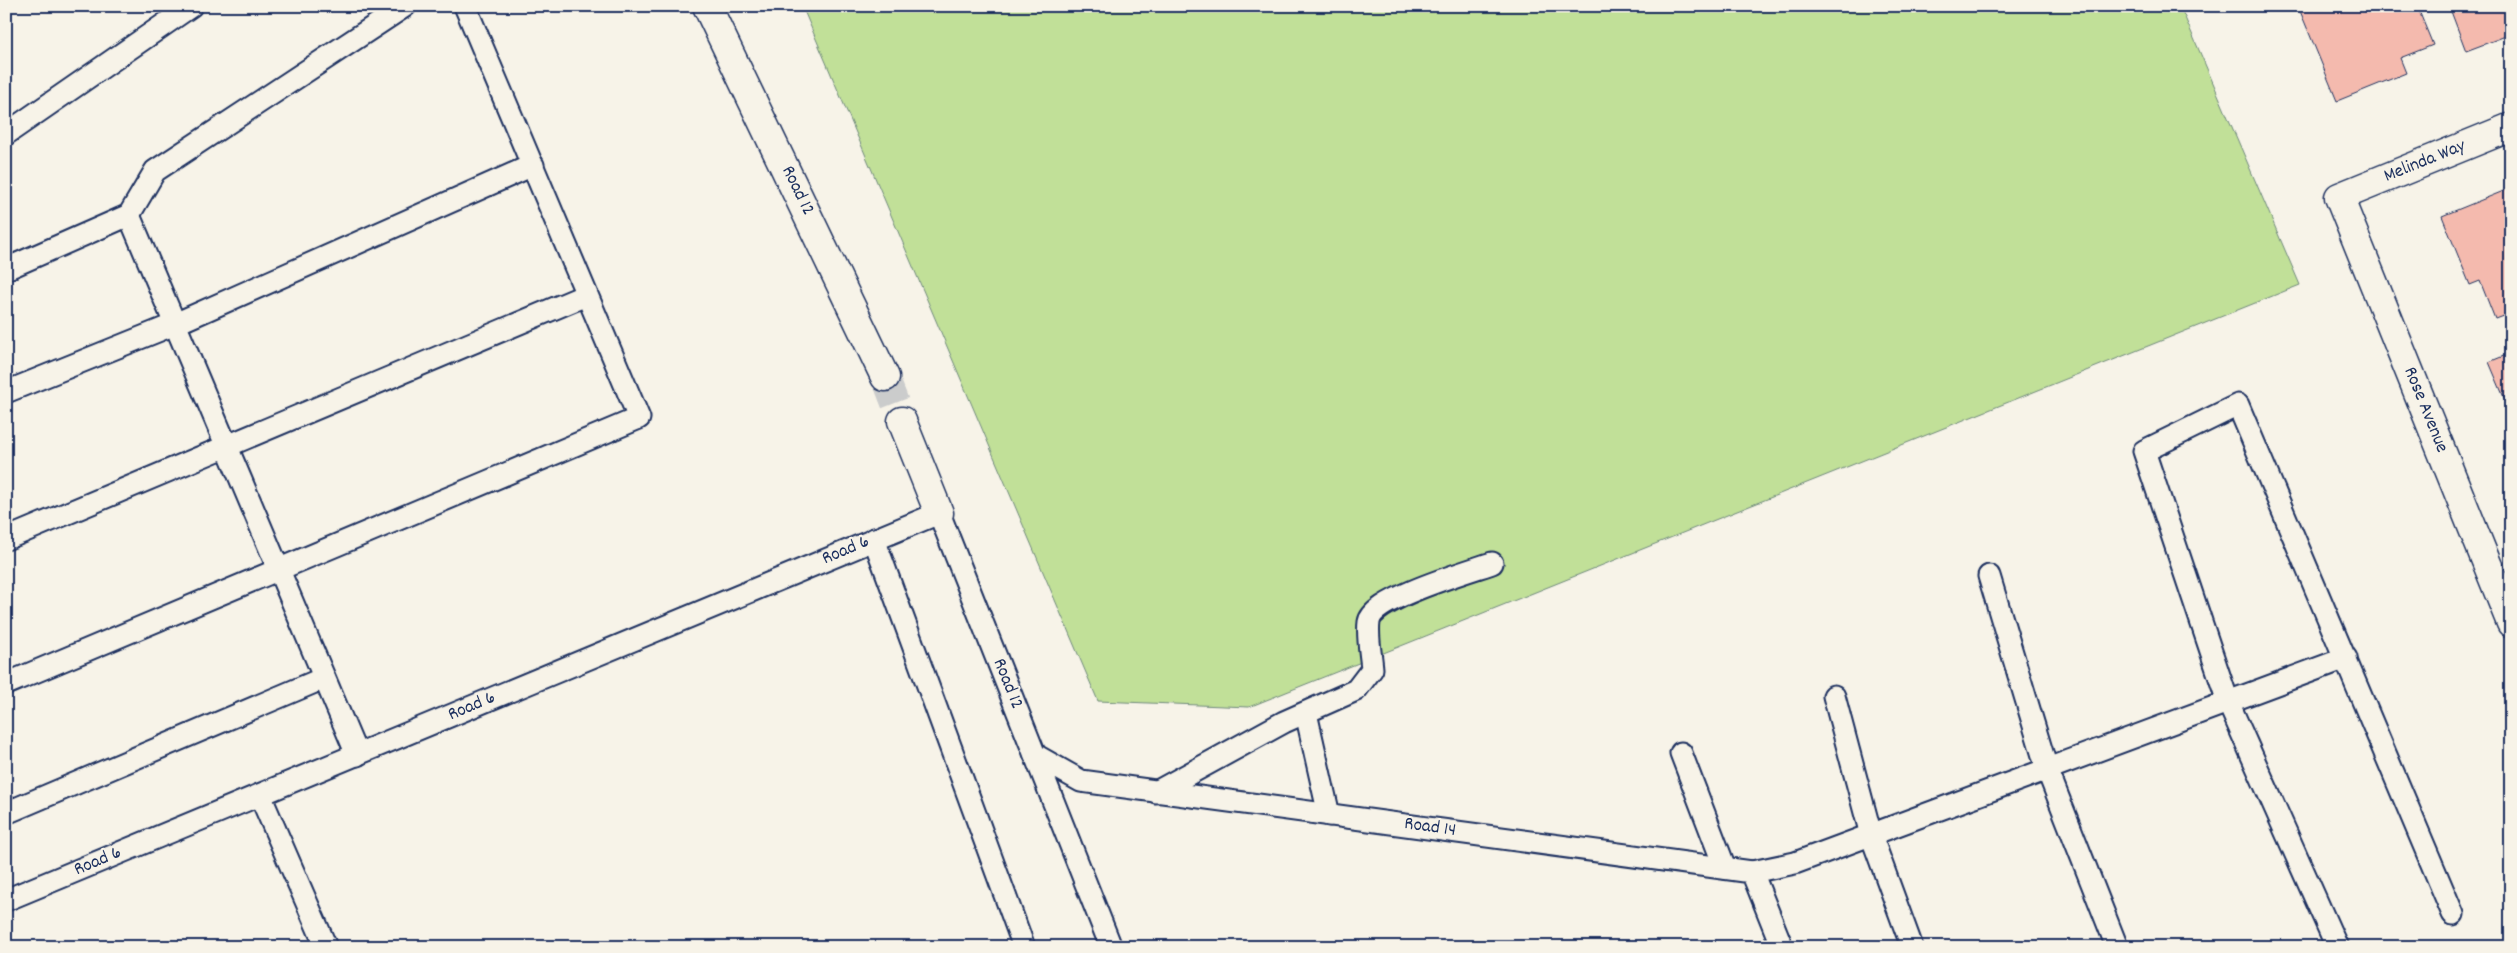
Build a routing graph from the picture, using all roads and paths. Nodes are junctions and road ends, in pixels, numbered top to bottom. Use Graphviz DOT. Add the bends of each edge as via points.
graph roads {
  1 [pos="191,6"];
  2 [pos="405,6"];
  3 [pos="465,6"];
  4 [pos="707,6"];
  5 [pos="2511,127"];
  6 [pos="6,134"];
  7 [pos="533,165"];
  8 [pos="2339,197"];
  9 [pos="129,215"];
  10 [pos="6,268"];
  11 [pos="586,295"];
  12 [pos="175,324"];
  13 [pos="885,377"];
  14 [pos="6,392"];
  15 [pos="902,421"];
  16 [pos="227,447"];
  17 [pos="939,513"];
  18 [pos="6,539"];
  19 [pos="874,539"];
  20 [pos="1492,563"];
  21 [pos="278,569"];
  22 [pos="1989,576"];
  23 [pos="2511,623"];
  24 [pos="2346,658"];
  25 [pos="324,678"];
  26 [pos="6,684"];
  27 [pos="1834,696"];
  28 [pos="2228,702"];
  29 [pos="1306,712"];
  30 [pos="1681,753"];
  31 [pos="356,755"];
  32 [pos="1035,755"];
  33 [pos="2047,769"];
  34 [pos="1156,792"];
  35 [pos="260,795"];
  36 [pos="6,813"];
  37 [pos="1329,815"];
  38 [pos="1871,834"];
  39 [pos="1725,868"];
  40 [pos="1752,872"];
  41 [pos="6,900"];
  42 [pos="2453,914"];
  43 [pos="326,947"];
  44 [pos="1024,947"];
  45 [pos="1111,947"];
  46 [pos="1782,947"];
  47 [pos="1912,947"];
  48 [pos="2117,947"];
  49 [pos="2337,947"];
  1 -- 6 [label="lane"];
  2 -- 9 [label="lane" via="155,171"];
  3 -- 7 [label="lane"];
  4 -- 13 [label="street, Road 12"];
  5 -- 8 [label="street, Melinda Way"];
  7 -- 11 [label="lane"];
  7 -- 12 [label="lane"];
  8 -- 23 [label="street, Rose Avenue"];
  9 -- 10 [label="lane"];
  9 -- 12 [label="lane"];
  11 -- 16 [label="lane"];
  11 -- 21 [label="lane" via="639,418"];
  12 -- 14 [label="lane"];
  12 -- 16 [label="lane"];
  15 -- 17 [label="street, Road 12"];
  16 -- 18 [label="lane"];
  16 -- 21 [label="lane"];
  17 -- 19 [label="lane, Road 6"];
  17 -- 32 [label="lane, Road 12"];
  19 -- 31 [label="lane, Road 6"];
  19 -- 44 [label="lane"];
  20 -- 29 [label="lane" via="1396,598 1376,610 1369,621 1372,669 1356,690"];
  21 -- 25 [label="lane"];
  21 -- 26 [label="lane"];
  22 -- 33 [label="lane"];
  24 -- 28 [label="lane"];
  24 -- 28 [label="lane" via="2238,405 2144,451"];
  24 -- 42 [label="lane"];
  25 -- 31 [label="lane"];
  25 -- 36 [label="lane"];
  27 -- 38 [label="lane"];
  28 -- 33 [label="lane"];
  28 -- 49 [label="lane"];
  29 -- 34 [label="lane"];
  29 -- 37 [label="lane"];
  30 -- 39 [label="lane"];
  31 -- 35 [label="lane, Road 6"];
  32 -- 34 [label="lane, Road 14" via="1081,781"];
  32 -- 45 [label="lane, Road 12"];
  33 -- 38 [label="lane"];
  33 -- 48 [label="lane"];
  34 -- 37 [label="lane, Road 14"];
  35 -- 41 [label="lane, Road 6"];
  35 -- 43 [label="lane"];
  37 -- 39 [label="lane, Road 14"];
  38 -- 40 [label="lane" via="1795,863"];
  38 -- 47 [label="lane"];
  39 -- 40 [label="lane, Road 14"];
  40 -- 46 [label="lane"];
}
